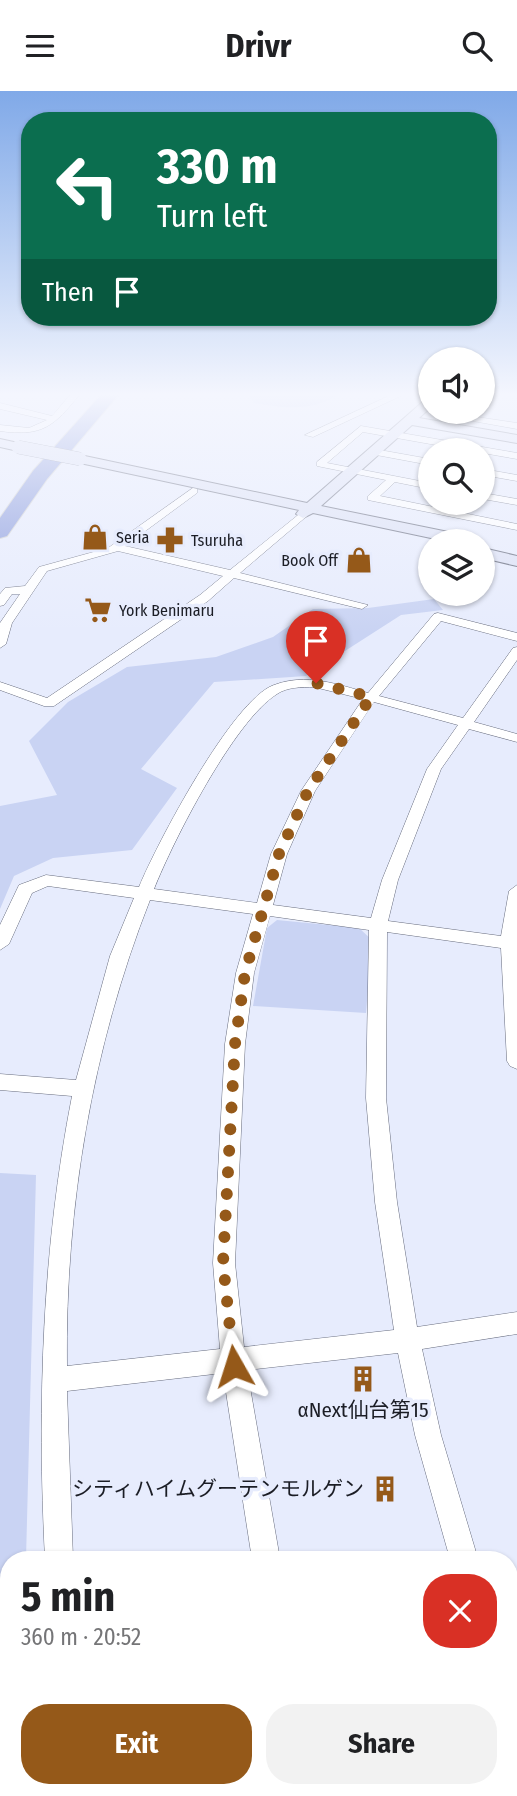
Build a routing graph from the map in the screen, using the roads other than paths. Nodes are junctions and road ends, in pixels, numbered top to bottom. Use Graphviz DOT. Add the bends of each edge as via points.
graph roads {
  1 [pos="23,474"];
  2 [pos="41,474"];
  3 [pos="121,474"];
  4 [pos="128,474"];
  5 [pos="351,474"];
  6 [pos="368,474"];
  7 [pos="495,474"];
  8 [pos="393,478"];
  9 [pos="517,478"];
  10 [pos="418,483"];
  11 [pos="193,491"];
  12 [pos="495,498"];
  13 [pos="516,501"];
  14 [pos="0,503"];
  15 [pos="307,511"];
  16 [pos="498,523"];
  17 [pos="517,527"];
  18 [pos="0,532"];
  19 [pos="418,532"];
  20 [pos="418,539"];
  21 [pos="495,546"];
  22 [pos="116,547"];
  23 [pos="517,551"];
  24 [pos="495,556"];
  25 [pos="517,561"];
  26 [pos="234,575"];
  27 [pos="27,590"];
  28 [pos="0,602"];
  29 [pos="362,605"];
  30 [pos="517,637"];
  31 [pos="0,644"];
  32 [pos="517,651"];
  33 [pos="0,686"];
  34 [pos="371,697"];
  35 [pos="466,723"];
  36 [pos="517,738"];
  37 [pos="517,891"];
  38 [pos="142,893"];
  39 [pos="262,909"];
  40 [pos="377,926"];
  41 [pos="509,943"];
  42 [pos="0,944"];
  43 [pos="517,1061"];
  44 [pos="0,1082"];
  45 [pos="83,1089"];
  46 [pos="517,1323"];
  47 [pos="408,1340"];
  48 [pos="234,1360"];
  49 [pos="54,1380"];
  50 [pos="59,1551"];
  51 [pos="265,1551"];
  52 [pos="462,1551"];
  1 -- 14 [label="highway"];
  2 -- 18 [label="highway"];
  3 -- 11 [label="main road"];
  4 -- 15 [label="main road"];
  5 -- 15 [label="main road"];
  6 -- 8 [label="street"];
  7 -- 9 [label="street"];
  8 -- 10 [label="street"];
  8 -- 16 [label="street" via="372,498"];
  11 -- 15 [label="main road"];
  11 -- 22 [label="street"];
  12 -- 13 [label="street"];
  13 -- 16 [label="street"];
  15 -- 19 [label="main road"];
  15 -- 20 [label="main road"];
  15 -- 26 [label="street"];
  16 -- 17 [label="street"];
  21 -- 23 [label="main road"];
  22 -- 26 [label="street"];
  22 -- 27 [label="street" via="43,569"];
  24 -- 25 [label="main road"];
  26 -- 29 [label="street"];
  26 -- 33 [label="street" via="49,703"];
  27 -- 28 [label="street" via="9,590"];
  27 -- 31 [label="street" via="6,623"];
  30 -- 34 [label="street" via="438,617"];
  32 -- 35 [label="street"];
  34 -- 35 [label="street"];
  34 -- 38 [label="street" via="316,683 274,688 219,753 161,851"];
  34 -- 39 [label="street" via="308,791 279,854"];
  35 -- 36 [label="street"];
  35 -- 40 [label="street" via="435,769 390,880"];
  37 -- 41 [label="street"];
  38 -- 39 [label="street"];
  38 -- 42 [label="street" via="46,880 25,889"];
  38 -- 45 [label="street" via="125,932"];
  39 -- 40 [label="street"];
  39 -- 48 [label="street" via="245,973 235,1044 223,1263"];
  40 -- 41 [label="street"];
  40 -- 47 [label="street" via="376,1098 386,1202"];
  41 -- 43 [label="street"];
  44 -- 45 [label="street"];
  45 -- 49 [label="street" via="65,1200"];
  46 -- 47 [label="street"];
  47 -- 48 [label="street"];
  47 -- 52 [label="street" via="428,1435"];
  48 -- 49 [label="street"];
  48 -- 51 [label="street"];
  49 -- 50 [label="street"];
}
